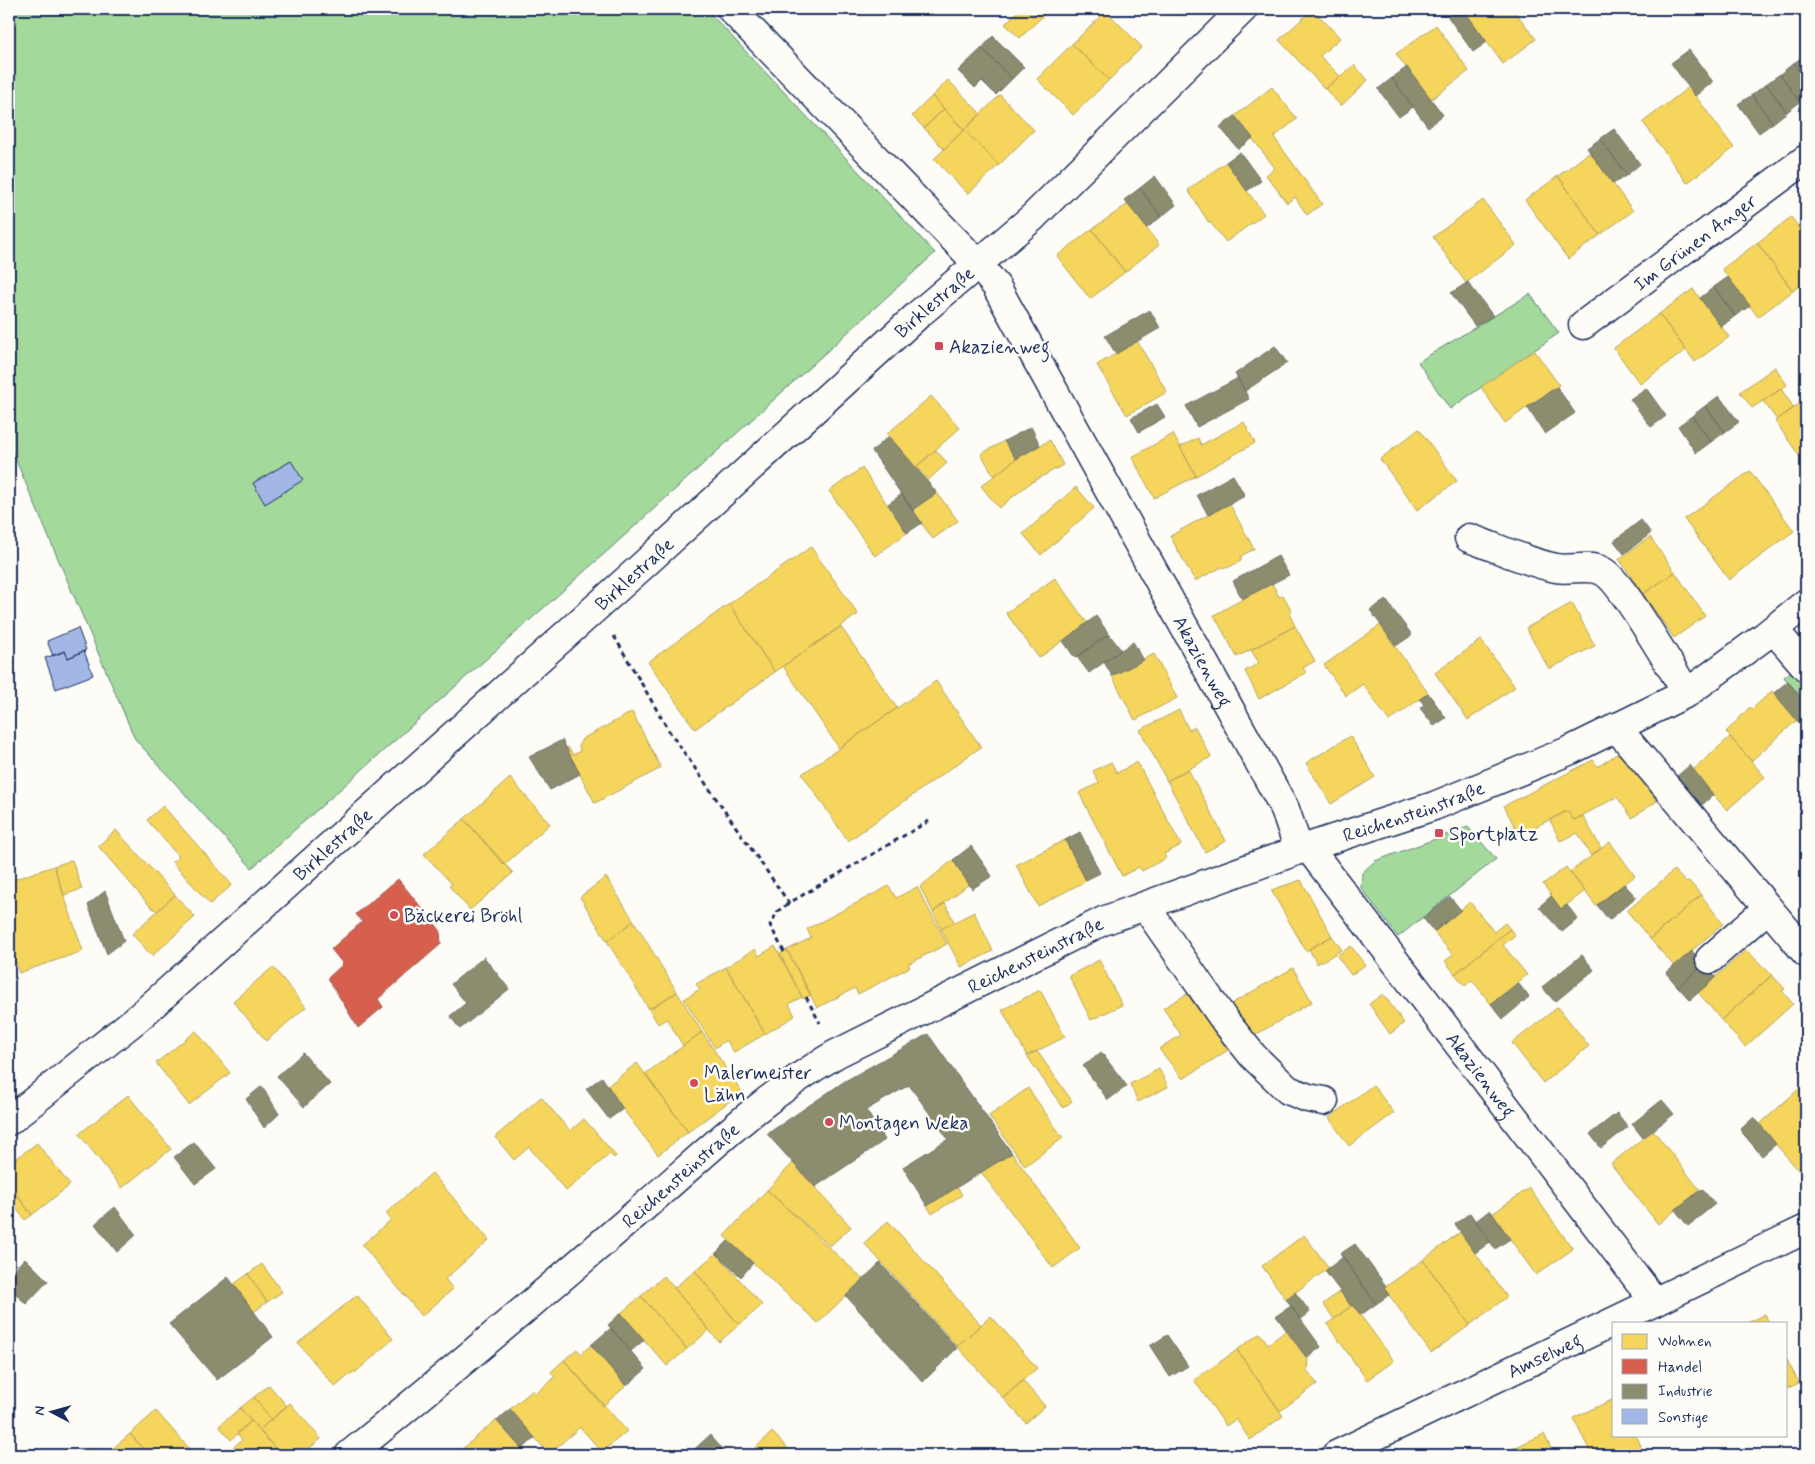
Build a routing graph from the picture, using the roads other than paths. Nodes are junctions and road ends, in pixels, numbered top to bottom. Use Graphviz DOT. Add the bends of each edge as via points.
graph roads {
  1 [pos="731,9"];
  2 [pos="1243,9"];
  3 [pos="1806,159"];
  4 [pos="978,264"];
  5 [pos="1583,326"];
  6 [pos="1469,538"];
  7 [pos="1806,602"];
  8 [pos="1774,630"];
  9 [pos="1806,667"];
  10 [pos="1687,693"];
  11 [pos="1616,727"];
  12 [pos="1303,849"];
  13 [pos="1145,906"];
  14 [pos="1768,908"];
  15 [pos="1806,953"];
  16 [pos="1710,959"];
  17 [pos="1324,1100"];
  18 [pos="9,1120"];
  19 [pos="1806,1229"];
  20 [pos="1655,1302"];
  21 [pos="1613,1322"];
  22 [pos="1612,1323"];
  23 [pos="349,1455"];
  24 [pos="1336,1455"];
  1 -- 4 [label="street, Akazienweg"];
  2 -- 4 [label="street, Birklestraße" via="1032,218"];
  3 -- 5 [label="street, Im Grünen Anger"];
  4 -- 12 [label="street, Akazienweg" via="996,286 1276,792"];
  4 -- 18 [label="street, Birklestraße" via="138,1017"];
  6 -- 10 [label="street" via="1558,569 1602,571 1619,586"];
  7 -- 8 [label="street, Reichensteinstraße"];
  8 -- 9 [label="street"];
  8 -- 10 [label="street, Reichensteinstraße"];
  10 -- 11 [label="street, Reichensteinstraße"];
  11 -- 12 [label="street, Reichensteinstraße" via="1571,750 1434,806"];
  11 -- 14 [label="street"];
  12 -- 13 [label="street, Reichensteinstraße"];
  12 -- 20 [label="street, Akazienweg"];
  13 -- 17 [label="street" via="1253,1056 1288,1090"];
  13 -- 23 [label="street, Reichensteinstraße" via="1103,921 801,1074 466,1361"];
  14 -- 15 [label="street"];
  14 -- 16 [label="street"];
  19 -- 20 [label="street, Amselweg"];
  20 -- 21 [label="street, Amselweg"];
  22 -- 24 [label="street, Amselweg"];
}
